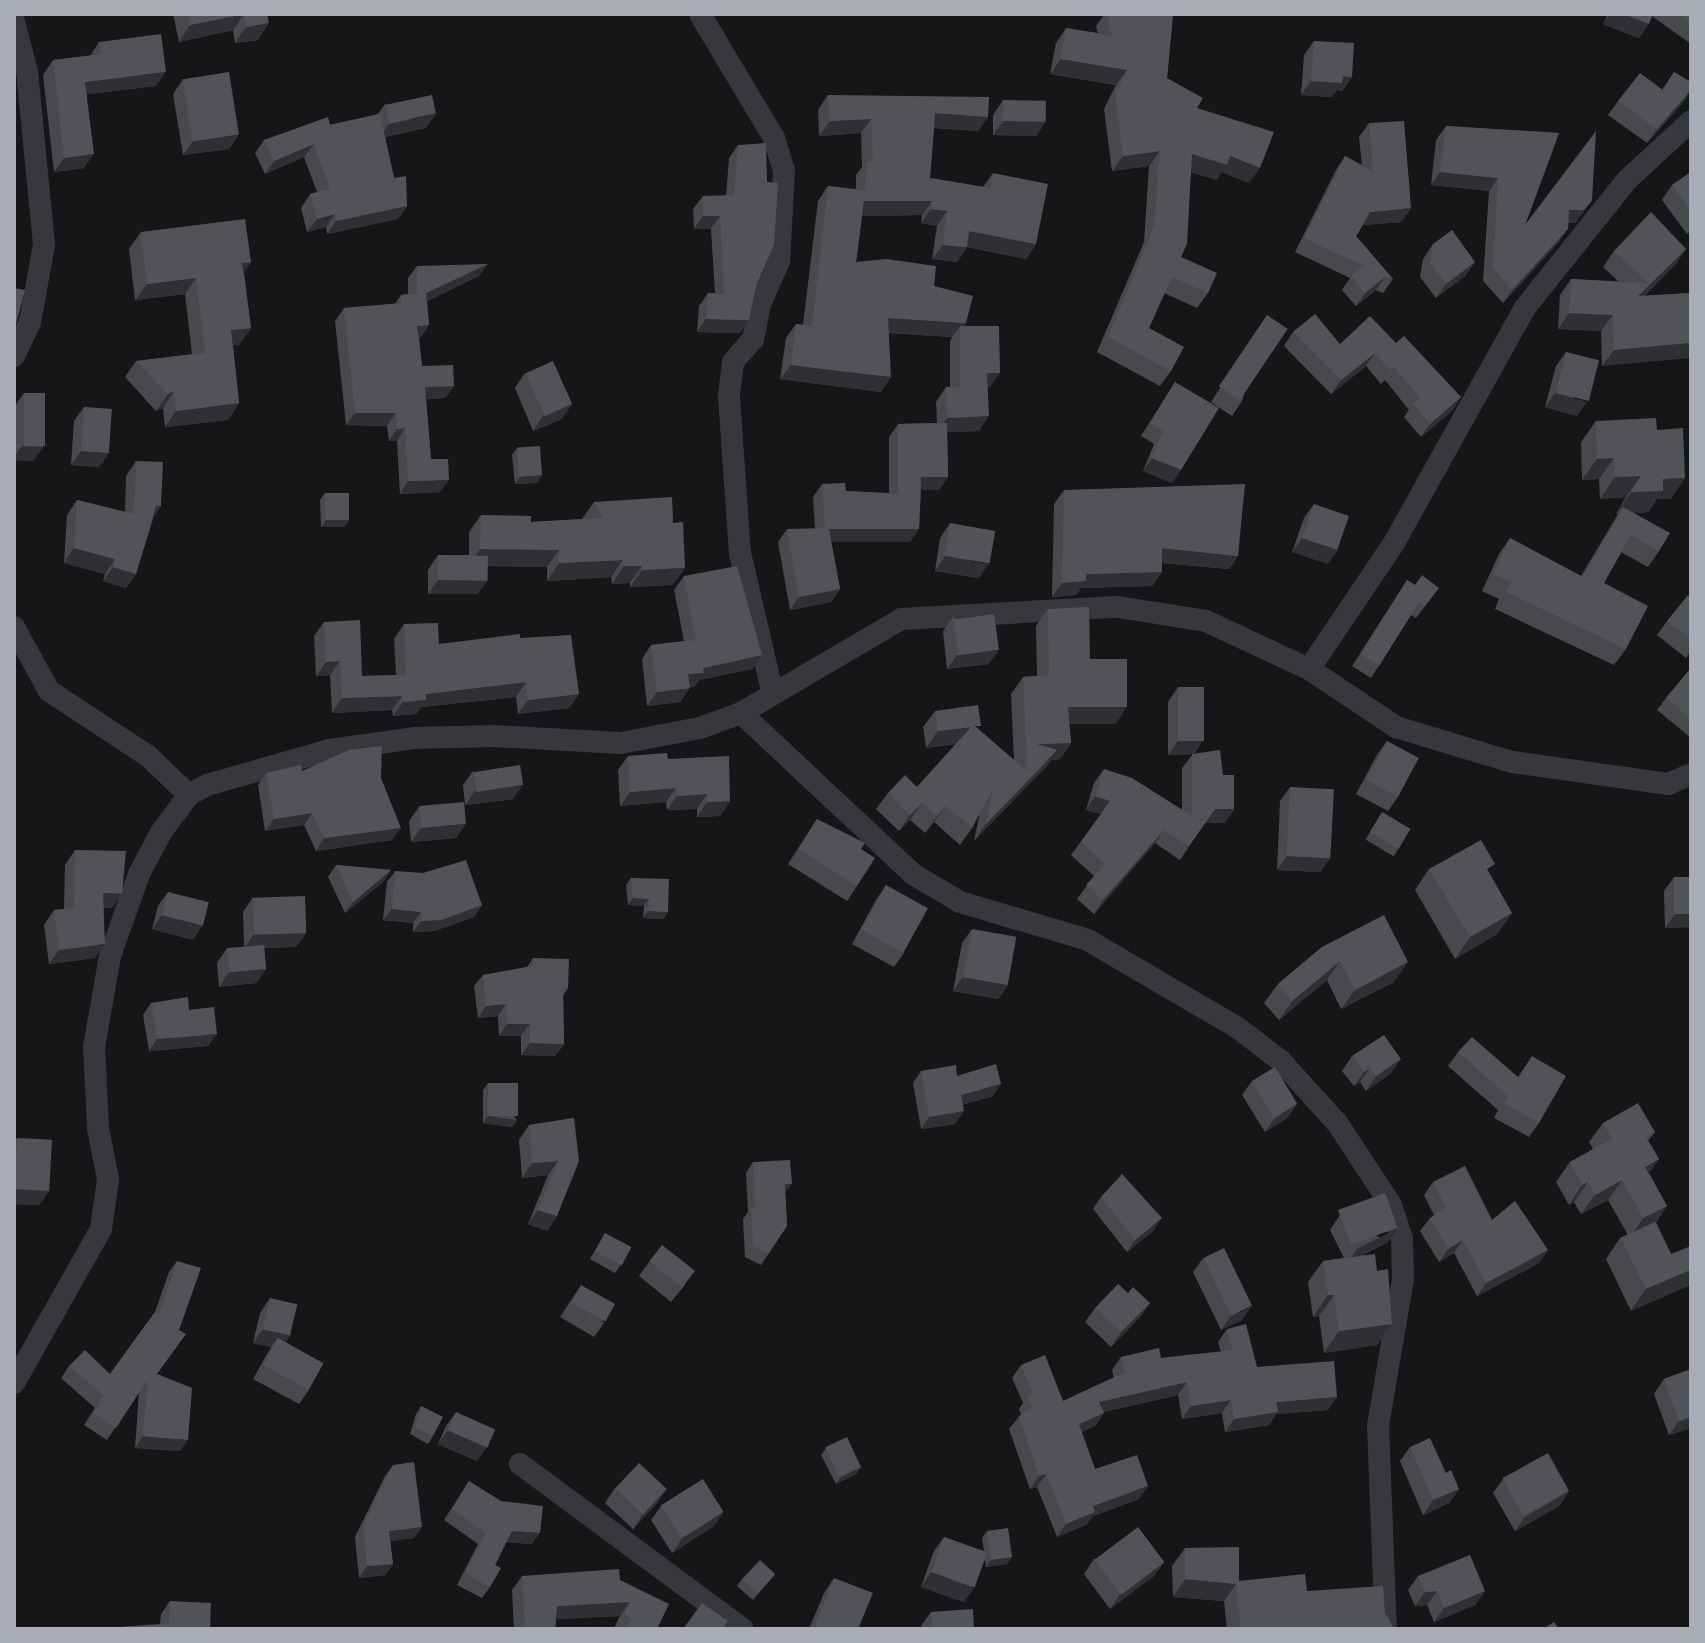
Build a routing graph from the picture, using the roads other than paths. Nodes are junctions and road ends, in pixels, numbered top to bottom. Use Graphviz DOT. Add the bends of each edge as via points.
graph roads {
  1 [pos="700,14"];
  2 [pos="14,22"];
  3 [pos="1691,121"];
  4 [pos="14,356"];
  5 [pos="14,627"];
  6 [pos="1309,669"];
  7 [pos="772,690"];
  8 [pos="741,713"];
  9 [pos="1691,774"];
  10 [pos="189,795"];
  11 [pos="14,1383"];
  12 [pos="520,1464"];
  13 [pos="743,1629"];
  14 [pos="1386,1629"];
  1 -- 7 [label="street" via="774,138 784,170 779,261 760,304 753,339 733,362 729,397 740,553"];
  2 -- 4 [label="street" via="27,71 44,245 30,322"];
  3 -- 6 [label="street" via="1627,180 1524,309 1394,543"];
  5 -- 10 [label="street" via="49,691 148,756"];
  6 -- 7 [label="street" via="1206,621 1118,607 901,619"];
  6 -- 9 [label="street" via="1396,727 1512,762 1668,784"];
  7 -- 8 [label="street"];
  8 -- 10 [label="street" via="700,728 621,743 494,736 329,750"];
  8 -- 14 [label="street" via="913,874 960,902 1088,940 1188,998 1281,1061 1338,1124 1391,1205 1402,1239 1403,1279 1378,1425"];
  10 -- 11 [label="street" via="139,874 110,956 94,1047 98,1128 108,1179 101,1229"];
  12 -- 13 [label="street"];
}
